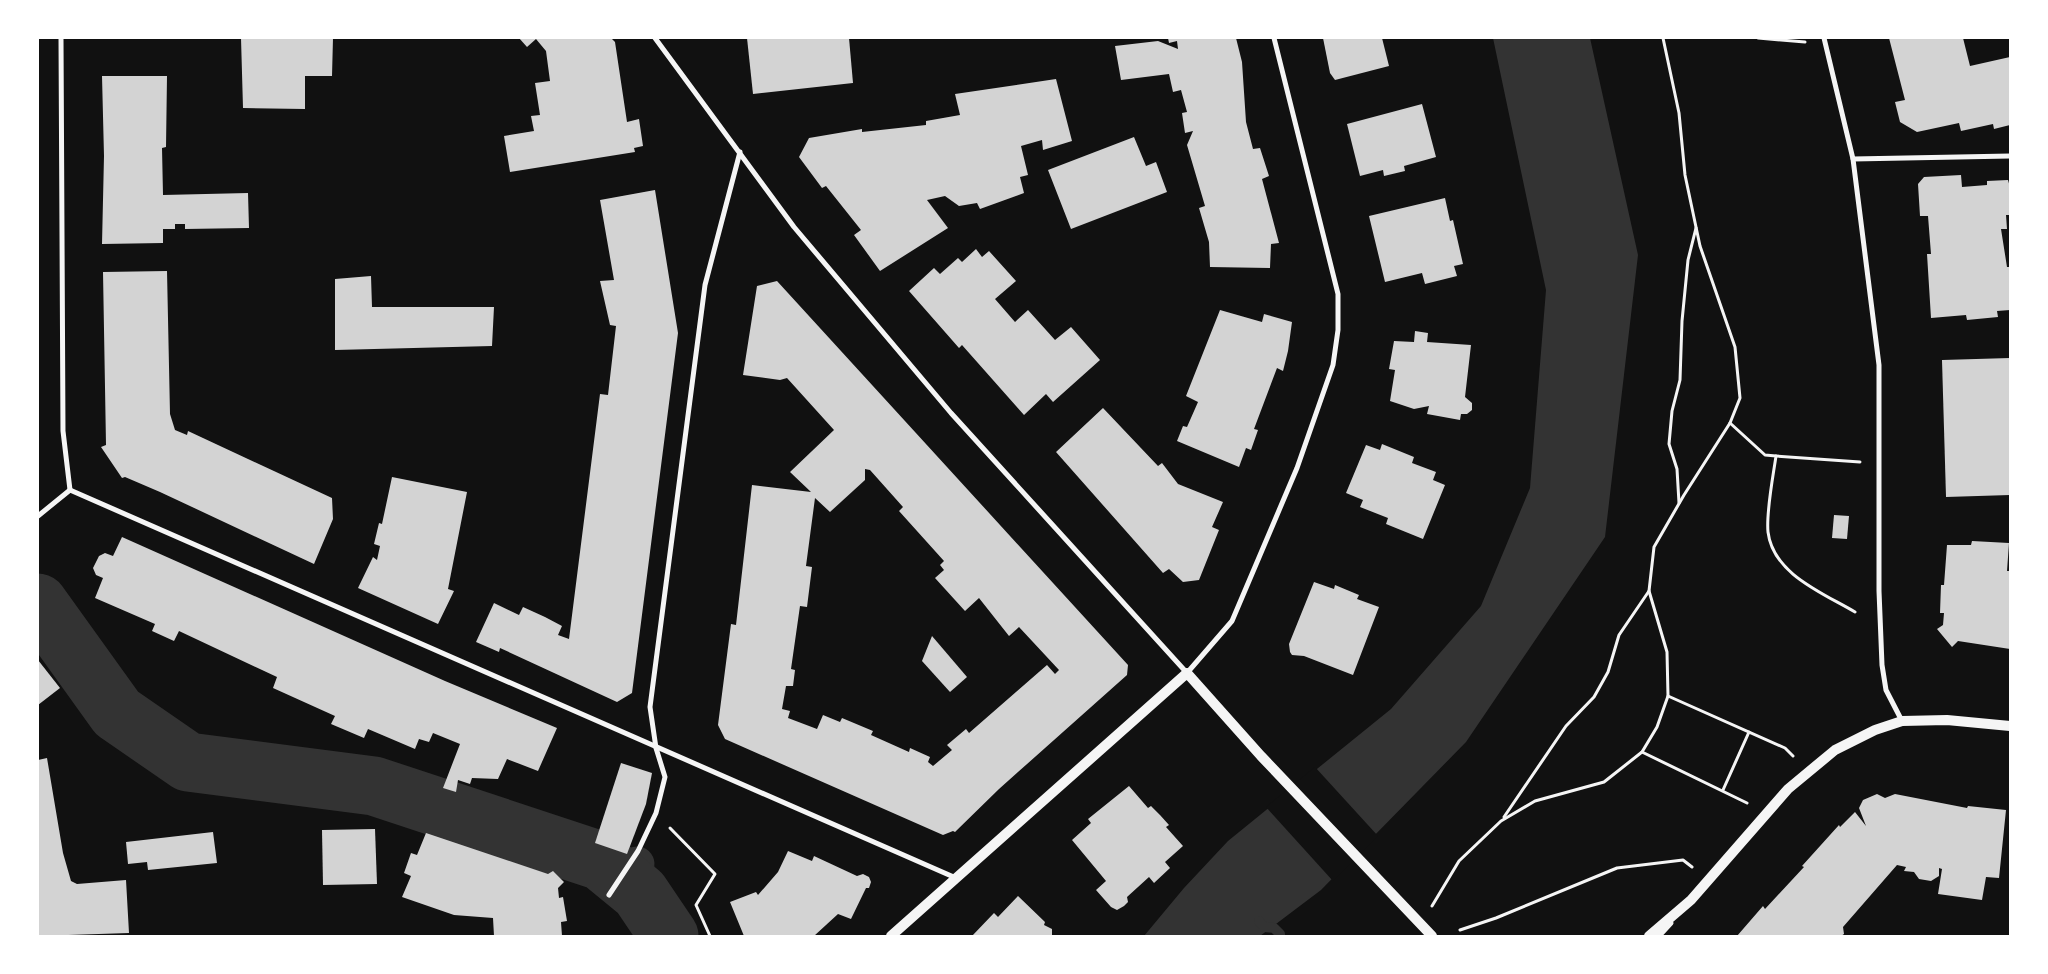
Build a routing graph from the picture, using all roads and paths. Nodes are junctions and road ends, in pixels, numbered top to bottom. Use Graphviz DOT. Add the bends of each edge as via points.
graph roads {
  1 [pos="61,38"];
  2 [pos="655,38"];
  3 [pos="1274,38"];
  4 [pos="1663,38"];
  5 [pos="1758,38"];
  6 [pos="1824,38"];
  7 [pos="1792,42"];
  8 [pos="740,152"];
  9 [pos="2010,156"];
  10 [pos="1853,159"];
  11 [pos="1696,226"];
  12 [pos="1730,424"];
  13 [pos="1776,456"];
  14 [pos="1879,463"];
  15 [pos="70,490"];
  16 [pos="1679,504"];
  17 [pos="38,516"];
  18 [pos="1649,591"];
  19 [pos="1855,612"];
  20 [pos="1187,673"];
  21 [pos="1668,696"];
  22 [pos="1902,720"];
  23 [pos="2010,726"];
  24 [pos="1749,732"];
  25 [pos="656,748"];
  26 [pos="1642,752"];
  27 [pos="1808,772"];
  28 [pos="1723,790"];
  29 [pos="1733,795"];
  30 [pos="656,813"];
  31 [pos="1503,820"];
  32 [pos="957,878"];
  33 [pos="1707,881"];
  34 [pos="609,895"];
  35 [pos="1691,900"];
  36 [pos="1432,906"];
  37 [pos="1460,930"];
  38 [pos="710,936"];
  39 [pos="891,936"];
  40 [pos="1432,936"];
  41 [pos="1649,936"];
  42 [pos="1659,936"];
  1 -- 15 [label="street" via="63,432"];
  2 -- 8 [label="street"];
  3 -- 20 [label="street" via="1338,294 1338,330 1333,365 1297,468 1232,621"];
  4 -- 11 [label="path" via="1679,113 1685,175"];
  5 -- 7 [label="path"];
  6 -- 10 [label="street"];
  8 -- 20 [label="street" via="794,227 951,413"];
  8 -- 25 [label="street" via="704,285 650,707"];
  9 -- 10 [label="street"];
  10 -- 14 [label="street" via="1879,365"];
  11 -- 12 [label="path" via="1735,347 1740,398"];
  11 -- 16 [label="path" via="1688,260 1680,380 1672,411 1669,444 1677,469"];
  12 -- 13 [label="path" via="1765,455"];
  12 -- 16 [label="path"];
  13 -- 14 [label="path"];
  13 -- 19 [label="path" via="1768,531 1772,552 1786,570"];
  14 -- 22 [label="street" via="1882,665 1886,690"];
  15 -- 17 [label="street"];
  15 -- 25 [label="street"];
  16 -- 18 [label="path" via="1654,547"];
  18 -- 21 [label="path" via="1667,652"];
  18 -- 31 [label="path" via="1619,635 1608,672 1594,697 1566,726"];
  20 -- 32 [label="main road"];
  20 -- 40 [label="main road"];
  21 -- 24 [label="path"];
  21 -- 26 [label="path" via="1657,727"];
  22 -- 23 [label="main road"];
  22 -- 27 [label="main road" via="1835,750"];
  24 -- 27 [label="path" via="1785,748"];
  24 -- 28 [label="path"];
  25 -- 30 [label="street" via="665,777"];
  25 -- 32 [label="street"];
  26 -- 28 [label="path"];
  26 -- 31 [label="path" via="1604,782 1534,801"];
  27 -- 33 [label="main road" via="1788,789"];
  28 -- 29 [label="path"];
  30 -- 34 [label="street" via="638,851"];
  30 -- 38 [label="path" via="715,874 696,905"];
  31 -- 36 [label="path" via="1459,861"];
  32 -- 39 [label="main road"];
  33 -- 35 [label="main road"];
  33 -- 37 [label="path" via="1683,860 1617,868"];
  35 -- 41 [label="main road"];
  35 -- 42 [label="street"];
}
